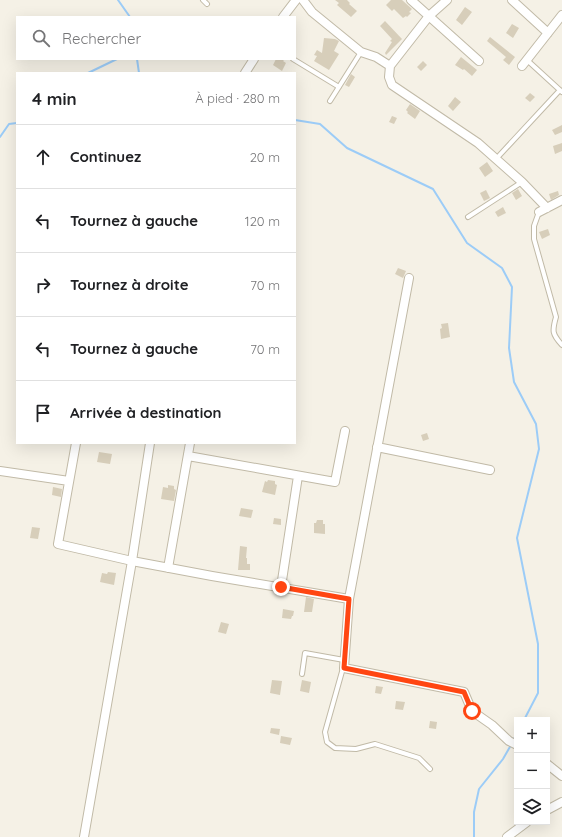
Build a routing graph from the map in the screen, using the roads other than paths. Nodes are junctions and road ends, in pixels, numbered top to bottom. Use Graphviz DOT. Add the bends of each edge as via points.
graph roads {
  1 [pos="203,0"];
  2 [pos="296,0"];
  3 [pos="303,0"];
  4 [pos="411,0"];
  5 [pos="447,0"];
  6 [pos="512,0"];
  7 [pos="207,4"];
  8 [pos="562,15"];
  9 [pos="284,16"];
  10 [pos="429,16"];
  11 [pos="548,33"];
  12 [pos="361,52"];
  13 [pos="253,60"];
  14 [pos="295,60"];
  15 [pos="479,61"];
  16 [pos="524,62"];
  17 [pos="390,66"];
  18 [pos="247,72"];
  19 [pos="339,87"];
  20 [pos="561,91"];
  21 [pos="330,101"];
  22 [pos="496,159"];
  23 [pos="522,182"];
  24 [pos="562,200"];
  25 [pos="547,208"];
  26 [pos="539,212"];
  27 [pos="468,217"];
  28 [pos="409,278"];
  29 [pos="562,345"];
  30 [pos="345,431"];
  31 [pos="76,444"];
  32 [pos="150,444"];
  33 [pos="190,444"];
  34 [pos="377,447"];
  35 [pos="188,456"];
  36 [pos="490,470"];
  37 [pos="0,471"];
  38 [pos="298,476"];
  39 [pos="69,481"];
  40 [pos="132,561"];
  41 [pos="168,568"];
  42 [pos="281,587"];
  43 [pos="349,599"];
  44 [pos="344,664"];
  45 [pos="302,674"];
  46 [pos="514,744"];
  47 [pos="550,766"];
  48 [pos="430,769"];
  49 [pos="562,776"];
  50 [pos="562,802"];
  51 [pos="550,808"];
  52 [pos="523,825"];
  53 [pos="84,837"];
  54 [pos="507,837"];
  1 -- 7 [label="lane"];
  2 -- 9 [label="street"];
  3 -- 12 [label="street" via="312,12"];
  4 -- 10 [label="street"];
  5 -- 10 [label="street"];
  6 -- 11 [label="street"];
  8 -- 11 [label="street"];
  10 -- 15 [label="street"];
  10 -- 17 [label="street"];
  11 -- 16 [label="street"];
  12 -- 17 [label="street" via="376,57"];
  12 -- 19 [label="lane"];
  13 -- 18 [label="street"];
  14 -- 19 [label="lane"];
  16 -- 20 [label="lane"];
  17 -- 22 [label="street" via="388,77 392,84 478,143"];
  19 -- 21 [label="lane"];
  20 -- 22 [label="lane"];
  22 -- 23 [label="street"];
  23 -- 25 [label="street"];
  23 -- 27 [label="lane"];
  24 -- 25 [label="street"];
  25 -- 26 [label="street"];
  26 -- 29 [label="lane" via="534,226 534,239 556,317 552,329 555,338"];
  28 -- 34 [label="street"];
  30 -- 38 [label="street" via="335,482"];
  31 -- 39 [label="street"];
  32 -- 40 [label="street"];
  33 -- 35 [label="street"];
  34 -- 36 [label="street"];
  34 -- 43 [label="street"];
  35 -- 38 [label="street"];
  35 -- 41 [label="street"];
  37 -- 39 [label="street"];
  38 -- 42 [label="street"];
  39 -- 40 [label="street" via="58,544"];
  40 -- 41 [label="street"];
  40 -- 53 [label="street"];
  41 -- 42 [label="street"];
  42 -- 43 [label="street"];
  43 -- 44 [label="street"];
  44 -- 45 [label="lane" via="305,653"];
  44 -- 46 [label="street" via="464,692 472,711"];
  44 -- 48 [label="lane" via="325,732 327,742 335,748 356,749 375,744 419,758"];
  47 -- 49 [label="street"];
  50 -- 51 [label="street"];
  52 -- 54 [label="street"];
}
